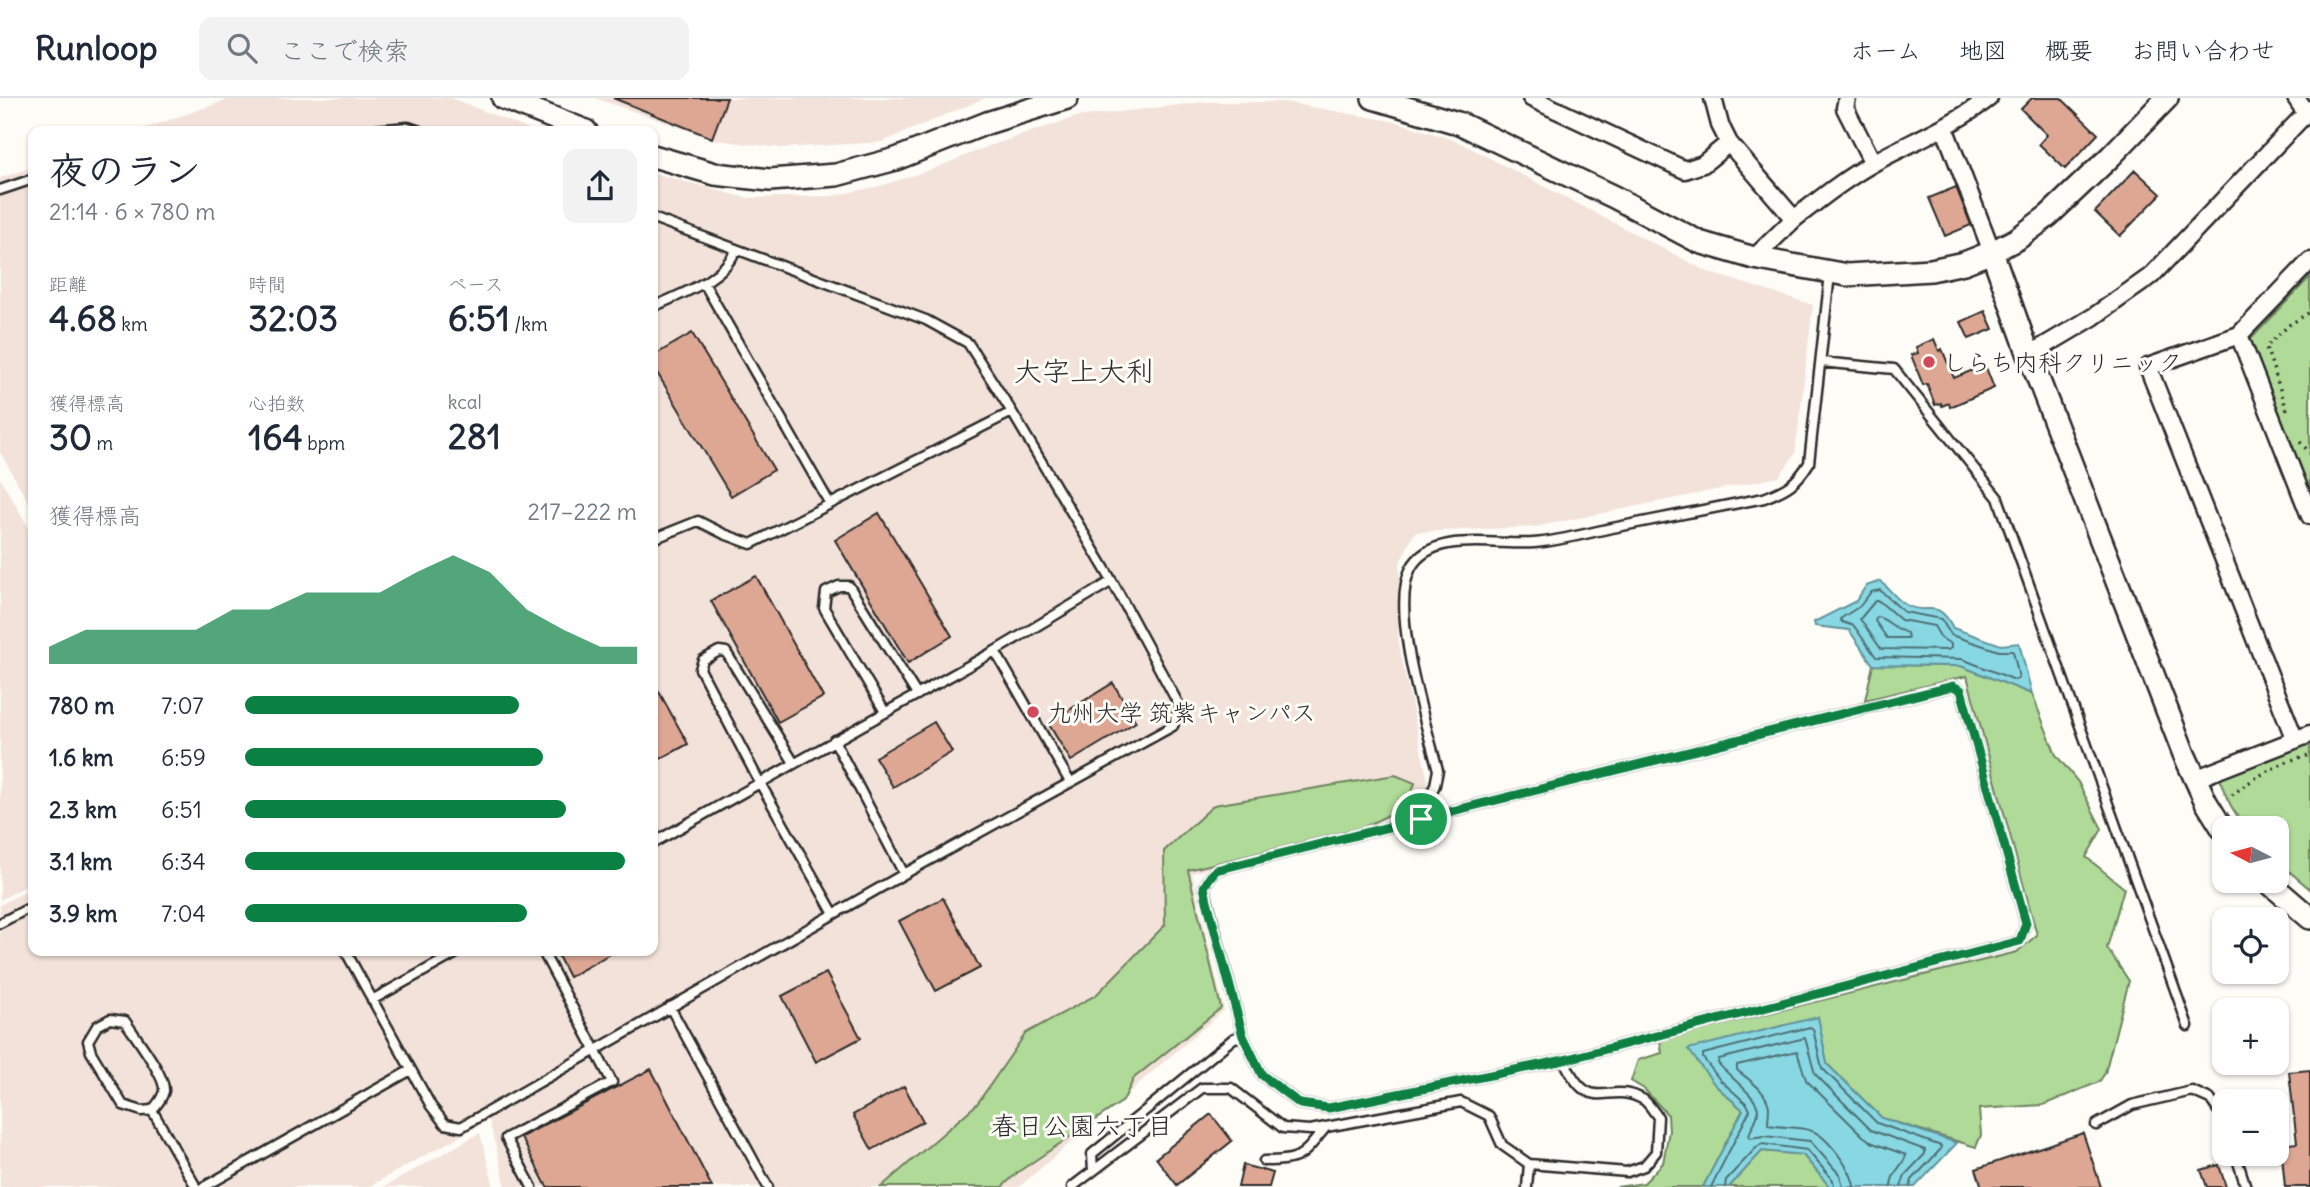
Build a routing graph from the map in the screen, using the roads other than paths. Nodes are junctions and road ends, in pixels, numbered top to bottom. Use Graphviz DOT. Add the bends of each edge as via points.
graph roads {
  1 [pos="503,98"];
  2 [pos="1068,98"];
  3 [pos="1373,98"];
  4 [pos="1531,98"];
  5 [pos="1713,98"];
  6 [pos="1847,98"];
  7 [pos="1989,98"];
  8 [pos="2167,98"];
  9 [pos="2296,98"];
  10 [pos="2308,111"];
  11 [pos="573,126"];
  12 [pos="1944,127"];
  13 [pos="1729,143"];
  14 [pos="658,157"];
  15 [pos="1873,163"];
  16 [pos="28,181"];
  17 [pos="0,190"];
  18 [pos="1794,219"];
  19 [pos="658,220"];
  20 [pos="736,250"];
  21 [pos="1992,252"];
  22 [pos="1754,258"];
  23 [pos="2310,261"];
  24 [pos="1830,272"];
  25 [pos="704,283"];
  26 [pos="658,305"];
  27 [pos="2239,335"];
  28 [pos="2029,355"];
  29 [pos="1821,362"];
  30 [pos="1012,412"];
  31 [pos="830,505"];
  32 [pos="2310,516"];
  33 [pos="658,537"];
  34 [pos="1112,581"];
  35 [pos="995,651"];
  36 [pos="918,695"];
  37 [pos="885,712"];
  38 [pos="2303,737"];
  39 [pos="834,740"];
  40 [pos="794,763"];
  41 [pos="2195,779"];
  42 [pos="1070,782"];
  43 [pos="760,783"];
  44 [pos="2216,816"];
  45 [pos="1421,819"];
  46 [pos="658,840"];
  47 [pos="904,874"];
  48 [pos="2281,893"];
  49 [pos="28,909"];
  50 [pos="834,914"];
  51 [pos="2310,918"];
  52 [pos="0,923"];
  53 [pos="348,956"];
  54 [pos="451,956"];
  55 [pos="545,956"];
  56 [pos="372,1000"];
  57 [pos="670,1007"];
  58 [pos="2188,1026"];
  59 [pos="1243,1036"];
  60 [pos="596,1049"];
  61 [pos="1564,1060"];
  62 [pos="411,1070"];
  63 [pos="2212,1102"];
  64 [pos="152,1110"];
  65 [pos="2096,1125"];
  66 [pos="1326,1127"];
  67 [pos="1264,1161"];
  68 [pos="1529,1164"];
  69 [pos="2239,1166"];
  70 [pos="1093,1171"];
  71 [pos="196,1187"];
  72 [pos="204,1187"];
  73 [pos="532,1187"];
  74 [pos="768,1187"];
  75 [pos="1072,1187"];
  76 [pos="1527,1187"];
  77 [pos="2246,1187"];
  1 -- 11 [label="street"];
  2 -- 14 [label="street" via="987,123 896,159 836,175 771,180 715,174"];
  3 -- 22 [label="street" via="1461,124 1699,242"];
  4 -- 13 [label="street" via="1685,170 1703,164"];
  5 -- 13 [label="street"];
  6 -- 15 [label="street" via="1845,108"];
  7 -- 12 [label="street"];
  8 -- 21 [label="street" via="2048,216"];
  9 -- 10 [label="street"];
  10 -- 28 [label="street" via="2151,275"];
  12 -- 15 [label="street"];
  12 -- 21 [label="street"];
  13 -- 18 [label="street"];
  15 -- 18 [label="street"];
  16 -- 17 [label="lane"];
  18 -- 22 [label="street"];
  19 -- 20 [label="lane"];
  20 -- 25 [label="lane" via="731,262"];
  20 -- 30 [label="lane" via="926,320 968,344"];
  21 -- 24 [label="street" via="1931,270"];
  21 -- 28 [label="street"];
  22 -- 24 [label="street"];
  23 -- 27 [label="street"];
  24 -- 29 [label="lane"];
  25 -- 26 [label="lane"];
  25 -- 31 [label="lane"];
  27 -- 32 [label="street"];
  27 -- 38 [label="street" via="2148,367"];
  28 -- 41 [label="street"];
  29 -- 45 [label="lane" via="1809,463 1798,481 1783,491 1536,543 1447,543 1428,549 1417,559 1405,584 1406,642 1438,770"];
  29 -- 58 [label="lane" via="1894,369 1998,498"];
  30 -- 31 [label="lane"];
  30 -- 34 [label="lane"];
  31 -- 33 [label="lane" via="751,544 698,520"];
  34 -- 35 [label="lane"];
  34 -- 42 [label="lane" via="1180,707 1172,726"];
  35 -- 36 [label="lane"];
  35 -- 42 [label="lane"];
  36 -- 37 [label="lane"];
  36 -- 37 [label="lane" via="849,586 827,592 824,608"];
  37 -- 39 [label="lane"];
  38 -- 41 [label="street"];
  39 -- 40 [label="lane"];
  39 -- 47 [label="lane"];
  40 -- 43 [label="lane"];
  40 -- 43 [label="lane" via="726,652 703,660 700,669"];
  41 -- 44 [label="street"];
  42 -- 47 [label="lane"];
  43 -- 46 [label="lane"];
  43 -- 50 [label="lane"];
  45 -- 59 [label="lane" via="1216,870 1210,877 1204,887"];
  45 -- 61 [label="lane" via="1953,686 1961,690 2026,923 2020,941"];
  47 -- 50 [label="lane"];
  48 -- 51 [label="street"];
  49 -- 52 [label="lane"];
  50 -- 57 [label="lane"];
  53 -- 56 [label="lane"];
  54 -- 56 [label="lane"];
  55 -- 60 [label="lane"];
  56 -- 62 [label="lane"];
  57 -- 60 [label="lane"];
  57 -- 74 [label="lane"];
  59 -- 61 [label="lane" via="1262,1075 1300,1104 1329,1108"];
  59 -- 70 [label="lane" via="1234,1038 1092,1154"];
  60 -- 62 [label="lane" via="461,1127 445,1124"];
  60 -- 73 [label="lane" via="612,1082 506,1138"];
  61 -- 68 [label="lane" via="1586,1092 1625,1094 1645,1101 1658,1117 1656,1152 1644,1166 1627,1172"];
  62 -- 72 [label="lane"];
  63 -- 65 [label="lane" via="2192,1091 2132,1105"];
  64 -- 64 [label="lane" via="164,1089 161,1077 125,1021 110,1019 97,1026 88,1041 90,1052 123,1105"];
  64 -- 71 [label="lane"];
  66 -- 67 [label="lane" via="1291,1161"];
  66 -- 68 [label="lane" via="1461,1102 1489,1116 1502,1145"];
  66 -- 70 [label="lane" via="1283,1128 1231,1088 1202,1088"];
  68 -- 76 [label="lane"];
  69 -- 77 [label="lane"];
  70 -- 75 [label="lane"];
}
